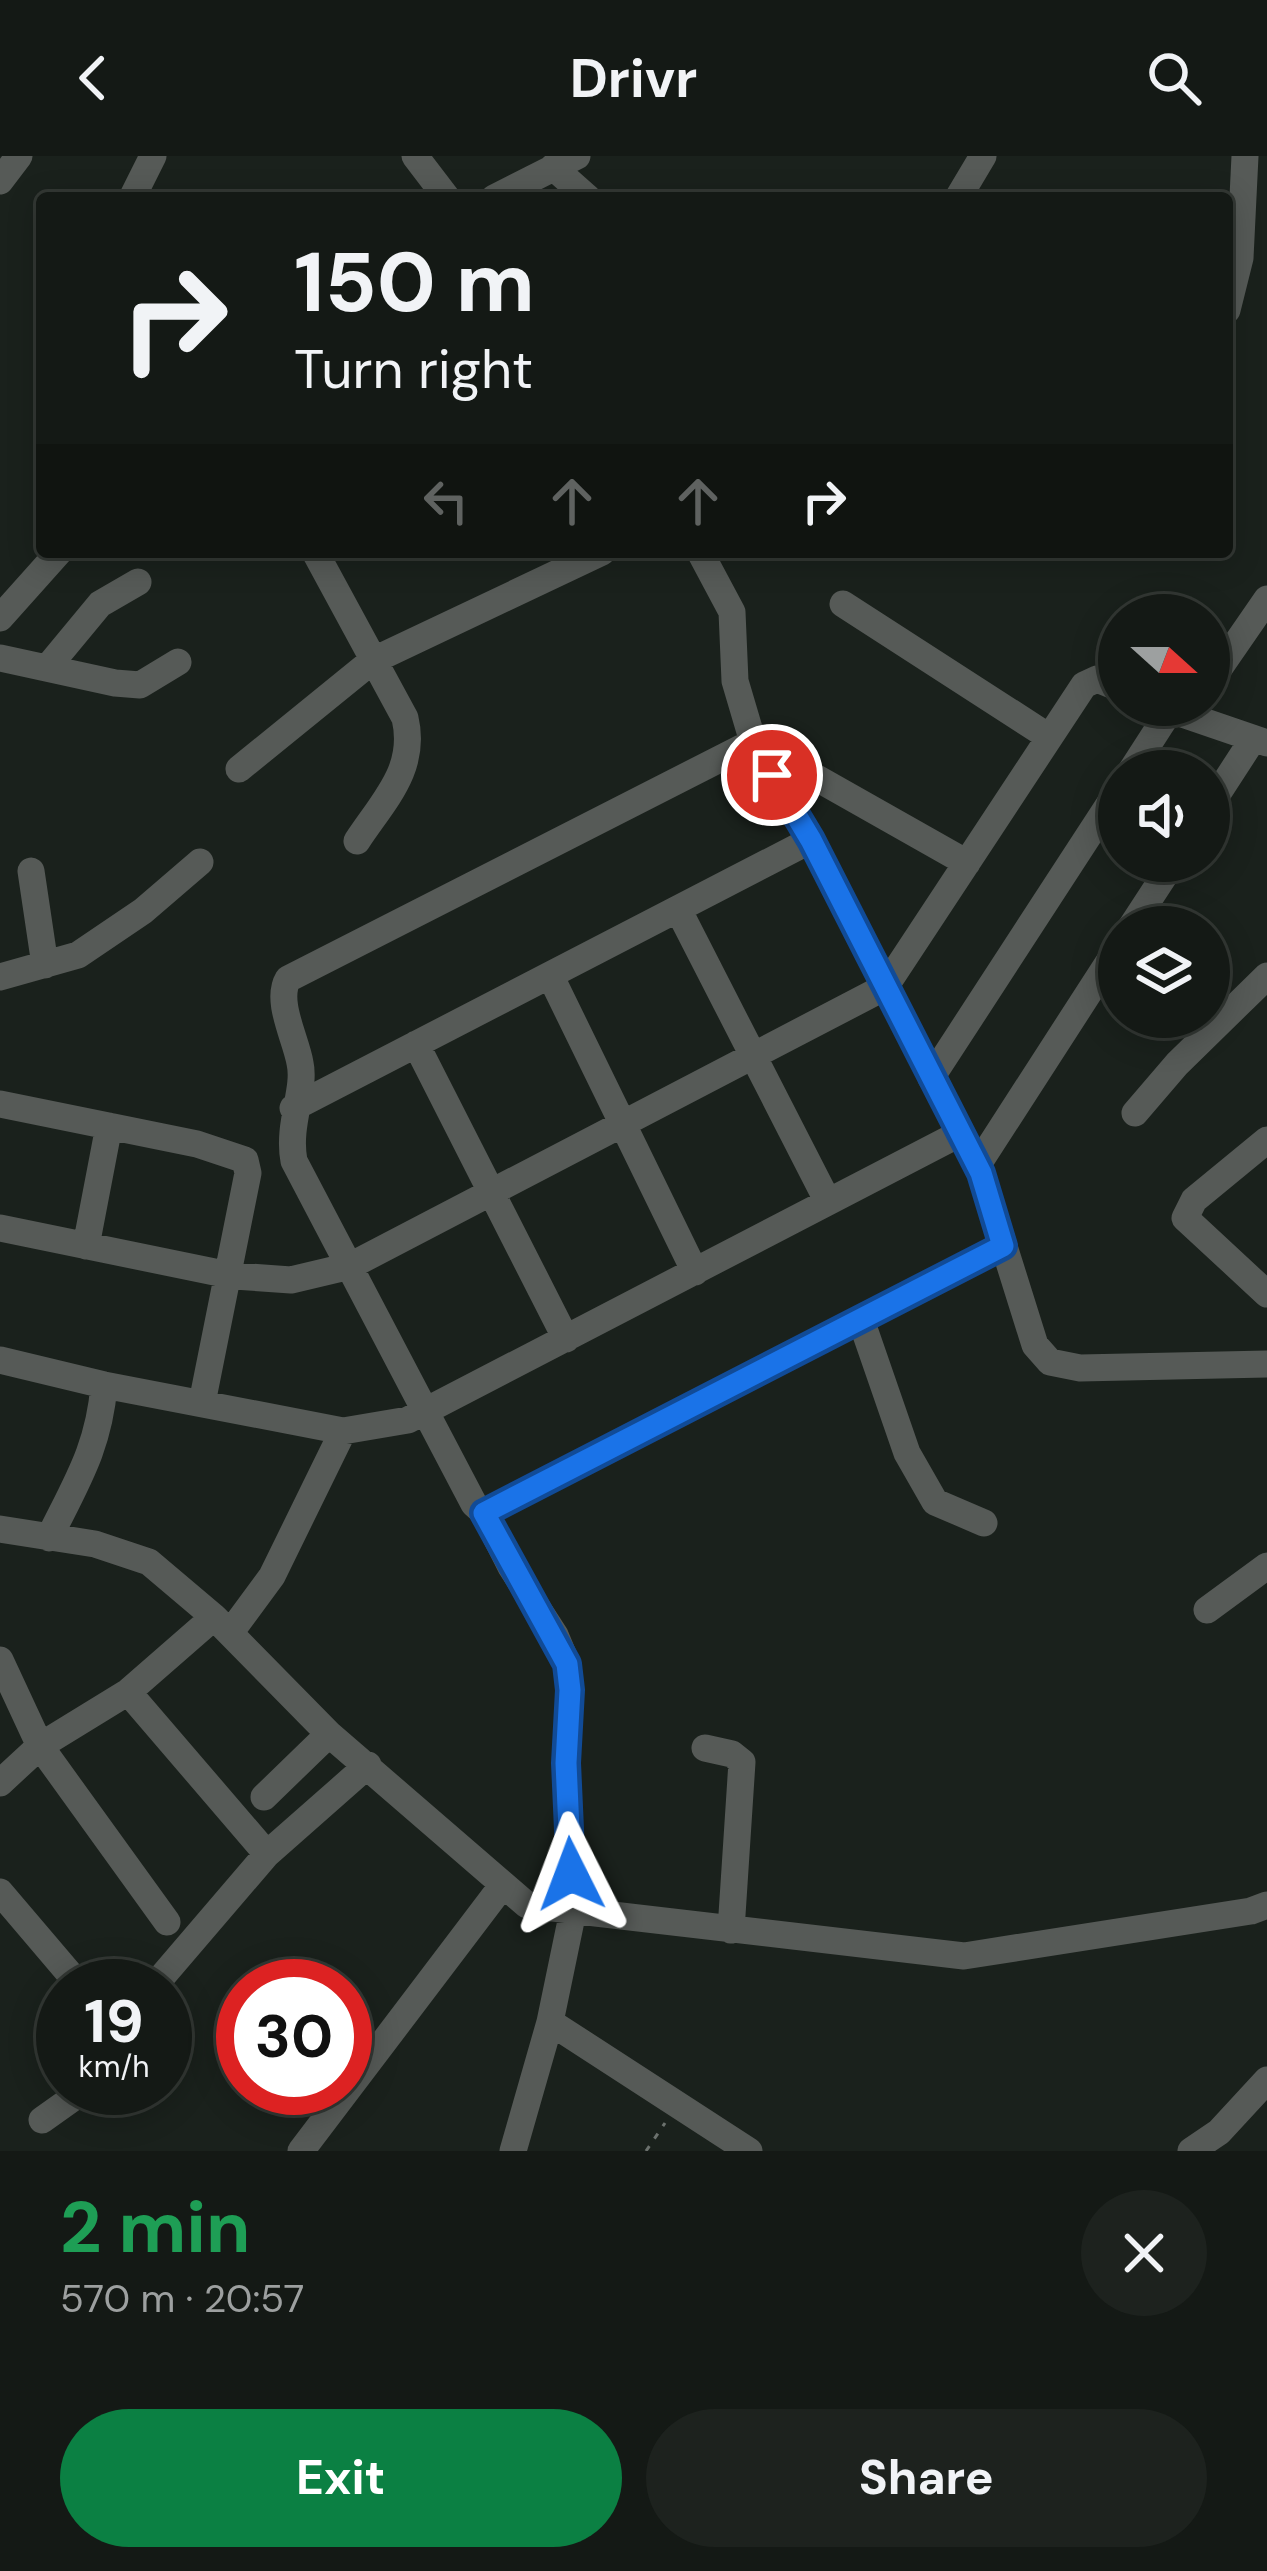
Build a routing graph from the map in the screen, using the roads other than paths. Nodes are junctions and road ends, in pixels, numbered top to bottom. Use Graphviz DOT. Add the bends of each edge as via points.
graph roads {
  1 [pos="20,156"];
  2 [pos="153,156"];
  3 [pos="415,156"];
  4 [pos="982,156"];
  5 [pos="1245,156"];
  6 [pos="565,162"];
  7 [pos="0,181"];
  8 [pos="135,192"];
  9 [pos="442,192"];
  10 [pos="506,192"];
  11 [pos="584,192"];
  12 [pos="961,192"];
  13 [pos="1233,286"];
  14 [pos="53,558"];
  15 [pos="318,558"];
  16 [pos="589,558"];
  17 [pos="703,558"];
  18 [pos="0,571"];
  19 [pos="138,582"];
  20 [pos="23,590"];
  21 [pos="1267,599"];
  22 [pos="843,604"];
  23 [pos="0,618"];
  24 [pos="1230,653"];
  25 [pos="0,658"];
  26 [pos="372,661"];
  27 [pos="178,662"];
  28 [pos="47,668"];
  29 [pos="1098,680"];
  30 [pos="1219,726"];
  31 [pos="1049,737"];
  32 [pos="1260,741"];
  33 [pos="753,742"];
  34 [pos="239,769"];
  35 [pos="1230,780"];
  36 [pos="1098,821"];
  37 [pos="811,840"];
  38 [pos="357,841"];
  39 [pos="200,862"];
  40 [pos="967,863"];
  41 [pos="31,871"];
  42 [pos="678,909"];
  43 [pos="45,965"];
  44 [pos="550,975"];
  45 [pos="1267,976"];
  46 [pos="0,977"];
  47 [pos="1098,978"];
  48 [pos="885,988"];
  49 [pos="416,1045"];
  50 [pos="754,1055"];
  51 [pos="931,1078"];
  52 [pos="0,1104"];
  53 [pos="293,1108"];
  54 [pos="1136,1113"];
  55 [pos="622,1125"];
  56 [pos="110,1126"];
  57 [pos="959,1133"];
  58 [pos="1267,1140"];
  59 [pos="976,1166"];
  60 [pos="489,1194"];
  61 [pos="828,1202"];
  62 [pos="0,1228"];
  63 [pos="86,1246"];
  64 [pos="1003,1246"];
  65 [pos="350,1266"];
  66 [pos="695,1272"];
  67 [pos="229,1275"];
  68 [pos="1267,1294"];
  69 [pos="861,1320"];
  70 [pos="566,1340"];
  71 [pos="0,1360"];
  72 [pos="1267,1364"];
  73 [pos="104,1385"];
  74 [pos="202,1403"];
  75 [pos="426,1413"];
  76 [pos="343,1431"];
  77 [pos="484,1513"];
  78 [pos="984,1522"];
  79 [pos="0,1529"];
  80 [pos="49,1538"];
  81 [pos="1267,1566"];
  82 [pos="1207,1610"];
  83 [pos="222,1625"];
  84 [pos="0,1660"];
  85 [pos="128,1692"];
  86 [pos="329,1734"];
  87 [pos="40,1746"];
  88 [pos="705,1748"];
  89 [pos="368,1765"];
  90 [pos="0,1783"];
  91 [pos="264,1797"];
  92 [pos="268,1854"];
  93 [pos="502,1886"];
  94 [pos="0,1892"];
  95 [pos="1267,1906"];
  96 [pos="573,1911"];
  97 [pos="167,1922"];
  98 [pos="731,1930"];
  99 [pos="57,1959"];
  100 [pos="177,1959"];
  101 [pos="550,2022"];
  102 [pos="1267,2080"];
  103 [pos="49,2115"];
  104 [pos="42,2120"];
  105 [pos="301,2151"];
  106 [pos="513,2151"];
  107 [pos="749,2151"];
  108 [pos="1191,2151"];
  1 -- 7 [label="street"];
  2 -- 8 [label="street"];
  3 -- 9 [label="street"];
  4 -- 12 [label="street"];
  5 -- 13 [label="street"];
  6 -- 10 [label="street"];
  6 -- 11 [label="street"];
  14 -- 20 [label="street"];
  15 -- 26 [label="street"];
  16 -- 26 [label="street"];
  17 -- 33 [label="street" via="732,612 736,680"];
  18 -- 20 [label="street"];
  19 -- 28 [label="street" via="100,604"];
  20 -- 23 [label="street"];
  21 -- 24 [label="street"];
  22 -- 31 [label="street"];
  25 -- 28 [label="street"];
  26 -- 34 [label="street"];
  26 -- 38 [label="street" via="411,742 406,765"];
  27 -- 28 [label="street" via="140,685"];
  29 -- 31 [label="street" via="1084,685"];
  30 -- 32 [label="street"];
  31 -- 40 [label="street"];
  32 -- 35 [label="street"];
  33 -- 37 [label="street"];
  33 -- 40 [label="street"];
  33 -- 53 [label="street" via="288,979 283,994 302,1072"];
  36 -- 51 [label="street"];
  37 -- 42 [label="street"];
  37 -- 48 [label="street"];
  39 -- 43 [label="street" via="77,955"];
  40 -- 48 [label="street"];
  41 -- 43 [label="street"];
  42 -- 44 [label="street"];
  42 -- 50 [label="street"];
  43 -- 46 [label="street"];
  44 -- 49 [label="street"];
  44 -- 55 [label="street"];
  45 -- 54 [label="street"];
  47 -- 59 [label="street"];
  48 -- 50 [label="street"];
  48 -- 51 [label="street"];
  49 -- 53 [label="street"];
  49 -- 60 [label="street"];
  50 -- 55 [label="street"];
  50 -- 61 [label="street"];
  51 -- 57 [label="street"];
  52 -- 56 [label="street"];
  53 -- 65 [label="street" via="294,1160"];
  55 -- 60 [label="street"];
  55 -- 66 [label="street"];
  56 -- 63 [label="street"];
  56 -- 67 [label="street" via="245,1160"];
  57 -- 59 [label="street"];
  57 -- 61 [label="street"];
  58 -- 68 [label="street" via="1194,1200 1185,1218"];
  59 -- 64 [label="street"];
  60 -- 65 [label="street"];
  60 -- 70 [label="street"];
  61 -- 66 [label="street"];
  62 -- 63 [label="street"];
  63 -- 67 [label="street"];
  64 -- 69 [label="street"];
  64 -- 72 [label="street" via="1028,1330 1050,1362 1080,1369"];
  65 -- 67 [label="street" via="291,1280"];
  65 -- 75 [label="street"];
  66 -- 70 [label="street"];
  67 -- 74 [label="street"];
  69 -- 77 [label="street"];
  69 -- 78 [label="street" via="907,1454 935,1502"];
  70 -- 75 [label="street"];
  71 -- 73 [label="street"];
  73 -- 74 [label="street"];
  73 -- 80 [label="street" via="92,1452"];
  74 -- 76 [label="street"];
  75 -- 76 [label="street"];
  75 -- 77 [label="street"];
  76 -- 83 [label="street" via="272,1576"];
  77 -- 96 [label="street" via="567,1664"];
  79 -- 80 [label="street"];
  80 -- 83 [label="street" via="149,1562"];
  81 -- 82 [label="street"];
  83 -- 85 [label="street"];
  83 -- 86 [label="street"];
  84 -- 87 [label="street"];
  85 -- 87 [label="street"];
  85 -- 92 [label="street"];
  86 -- 89 [label="street"];
  86 -- 91 [label="street"];
  87 -- 90 [label="street"];
  87 -- 97 [label="street"];
  88 -- 98 [label="street" via="742,1762"];
  89 -- 92 [label="street"];
  89 -- 93 [label="street"];
  92 -- 100 [label="street"];
  93 -- 96 [label="street" via="527,1905"];
  93 -- 105 [label="street"];
  94 -- 99 [label="street"];
  95 -- 98 [label="street" via="964,1956"];
  96 -- 98 [label="street"];
  96 -- 101 [label="street"];
  101 -- 106 [label="street"];
  101 -- 107 [label="street"];
  102 -- 108 [label="street"];
  103 -- 104 [label="street"];
}
